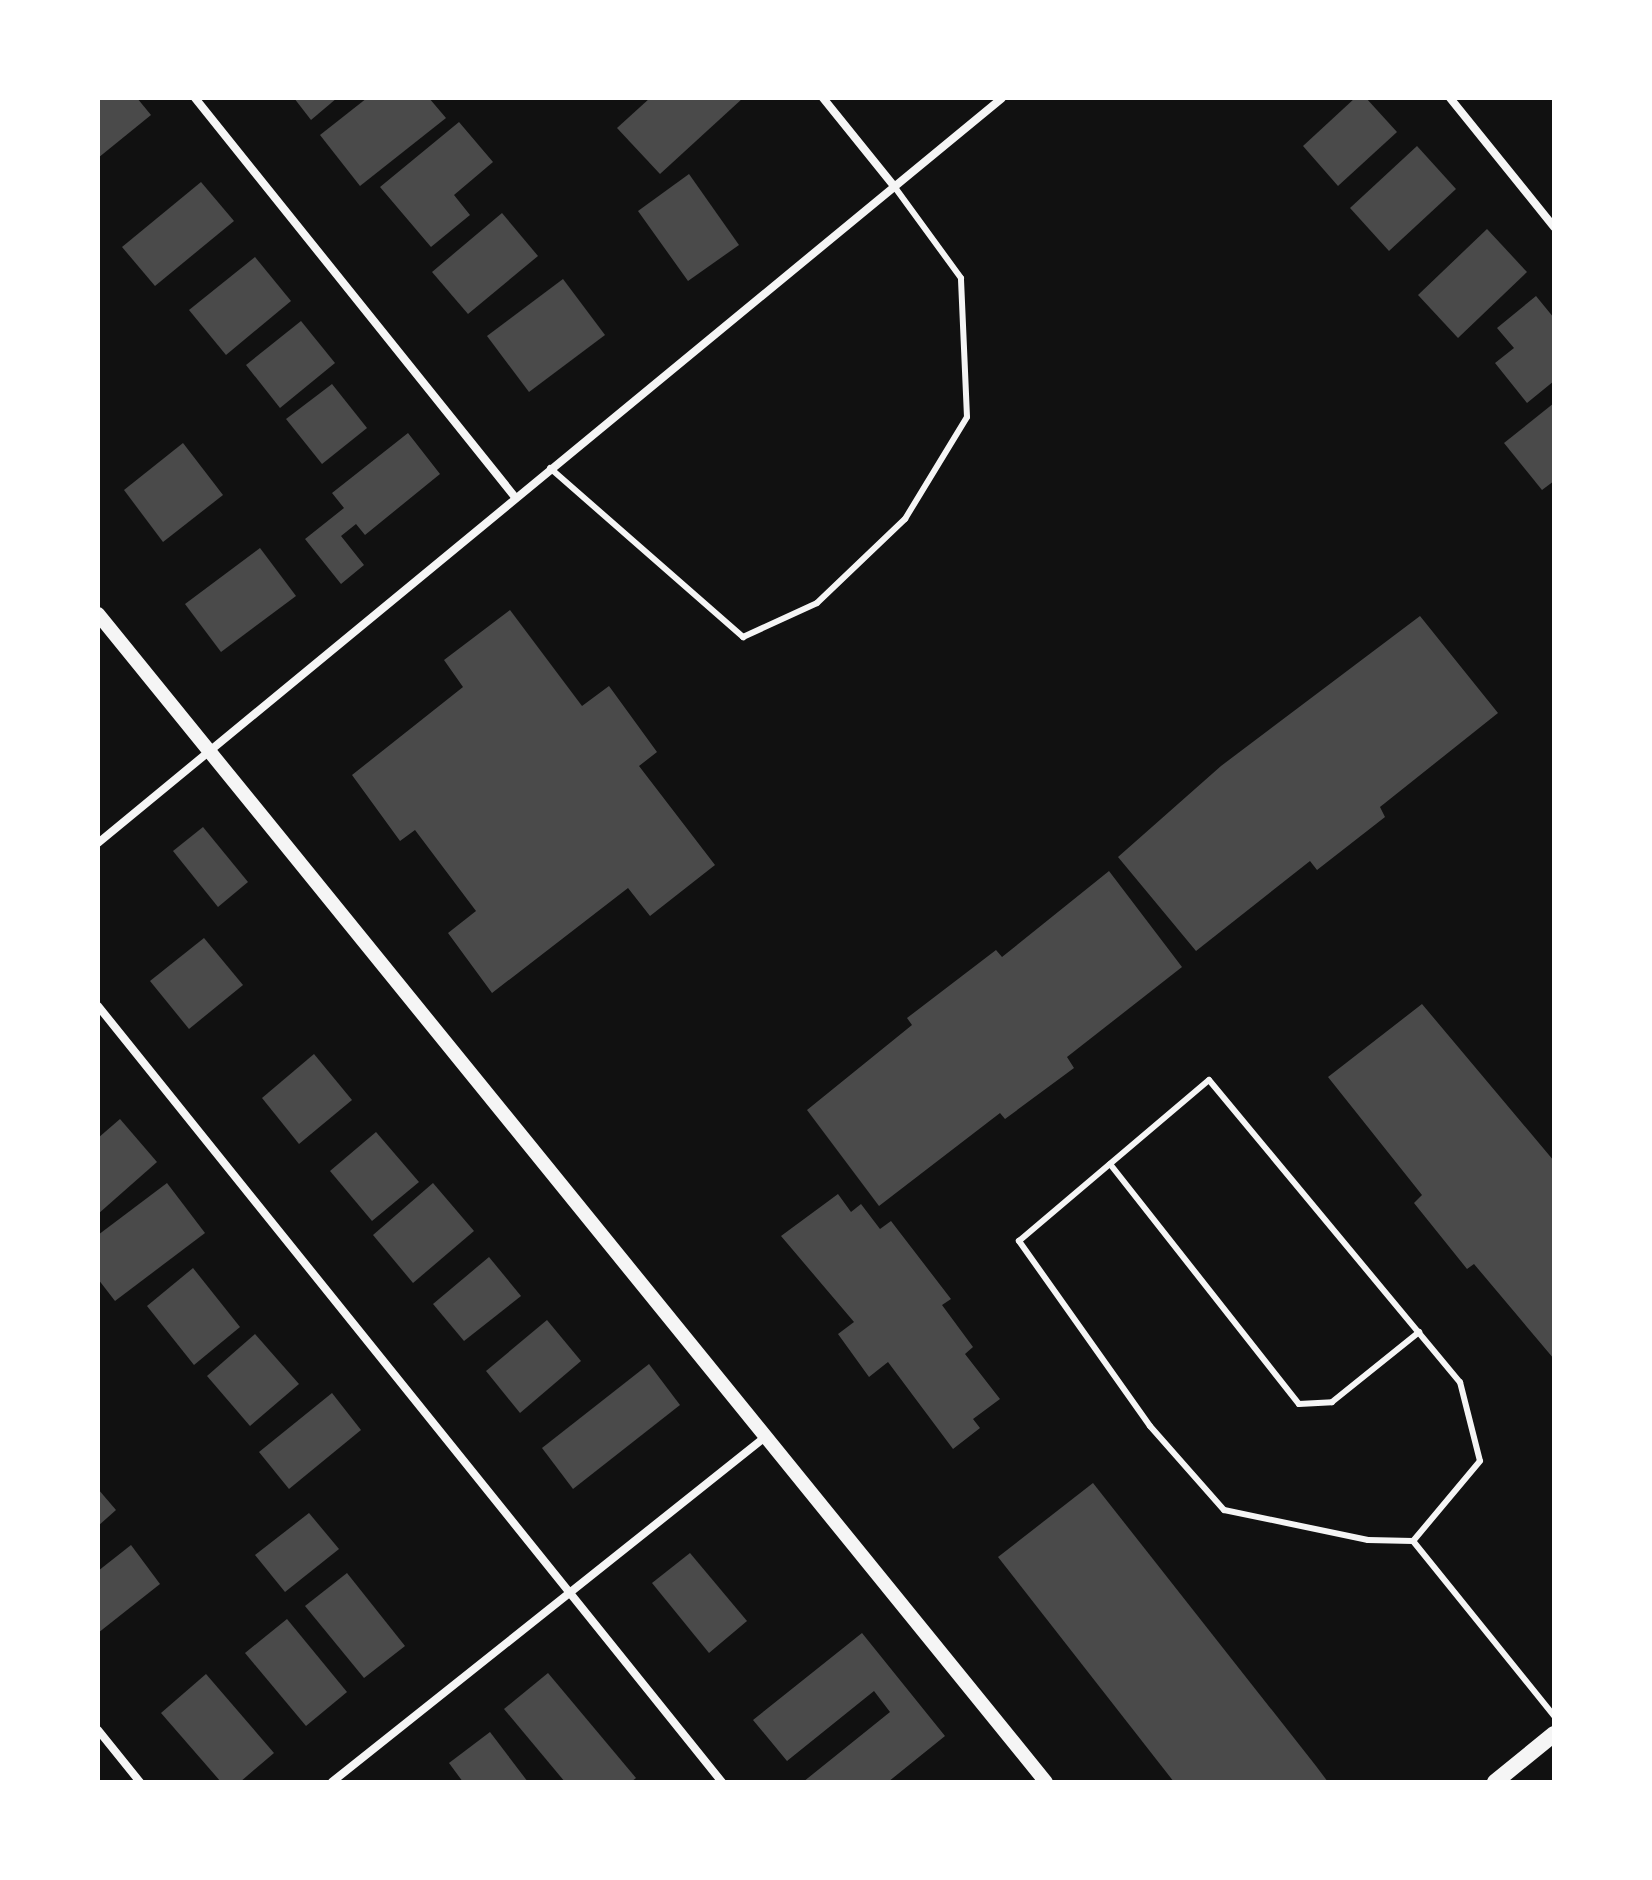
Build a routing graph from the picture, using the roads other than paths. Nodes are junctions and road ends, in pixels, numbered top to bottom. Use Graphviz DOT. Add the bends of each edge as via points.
graph roads {
  1 [pos="195,98"];
  2 [pos="823,98"];
  3 [pos="1002,98"];
  4 [pos="1450,98"];
  5 [pos="894,186"];
  6 [pos="1554,227"];
  7 [pos="550,468"];
  8 [pos="515,497"];
  9 [pos="98,614"];
  10 [pos="208,750"];
  11 [pos="98,843"];
  12 [pos="98,1006"];
  13 [pos="1110,1164"];
  14 [pos="1419,1332"];
  15 [pos="764,1438"];
  16 [pos="1413,1541"];
  17 [pos="569,1592"];
  18 [pos="1554,1716"];
  19 [pos="98,1730"];
  20 [pos="1554,1734"];
  21 [pos="140,1782"];
  22 [pos="332,1782"];
  23 [pos="722,1782"];
  24 [pos="1046,1782"];
  25 [pos="1495,1782"];
  1 -- 8 [label="street"];
  2 -- 5 [label="street"];
  3 -- 5 [label="street"];
  4 -- 6 [label="street"];
  5 -- 7 [label="street"];
  5 -- 7 [label="lane" via="961,278 967,417 905,519 817,603 743,637"];
  7 -- 8 [label="street"];
  8 -- 10 [label="street"];
  9 -- 10 [label="street"];
  10 -- 11 [label="street"];
  10 -- 15 [label="street"];
  12 -- 17 [label="street"];
  13 -- 14 [label="lane" via="1299,1404 1332,1402"];
  13 -- 14 [label="lane" via="1209,1080"];
  13 -- 16 [label="lane" via="1019,1241 1150,1426 1224,1510 1368,1540"];
  14 -- 16 [label="lane" via="1460,1382 1480,1461"];
  15 -- 17 [label="street"];
  15 -- 24 [label="street"];
  16 -- 18 [label="lane"];
  17 -- 22 [label="street"];
  17 -- 23 [label="street"];
  19 -- 21 [label="street"];
  20 -- 25 [label="main road"];
}
